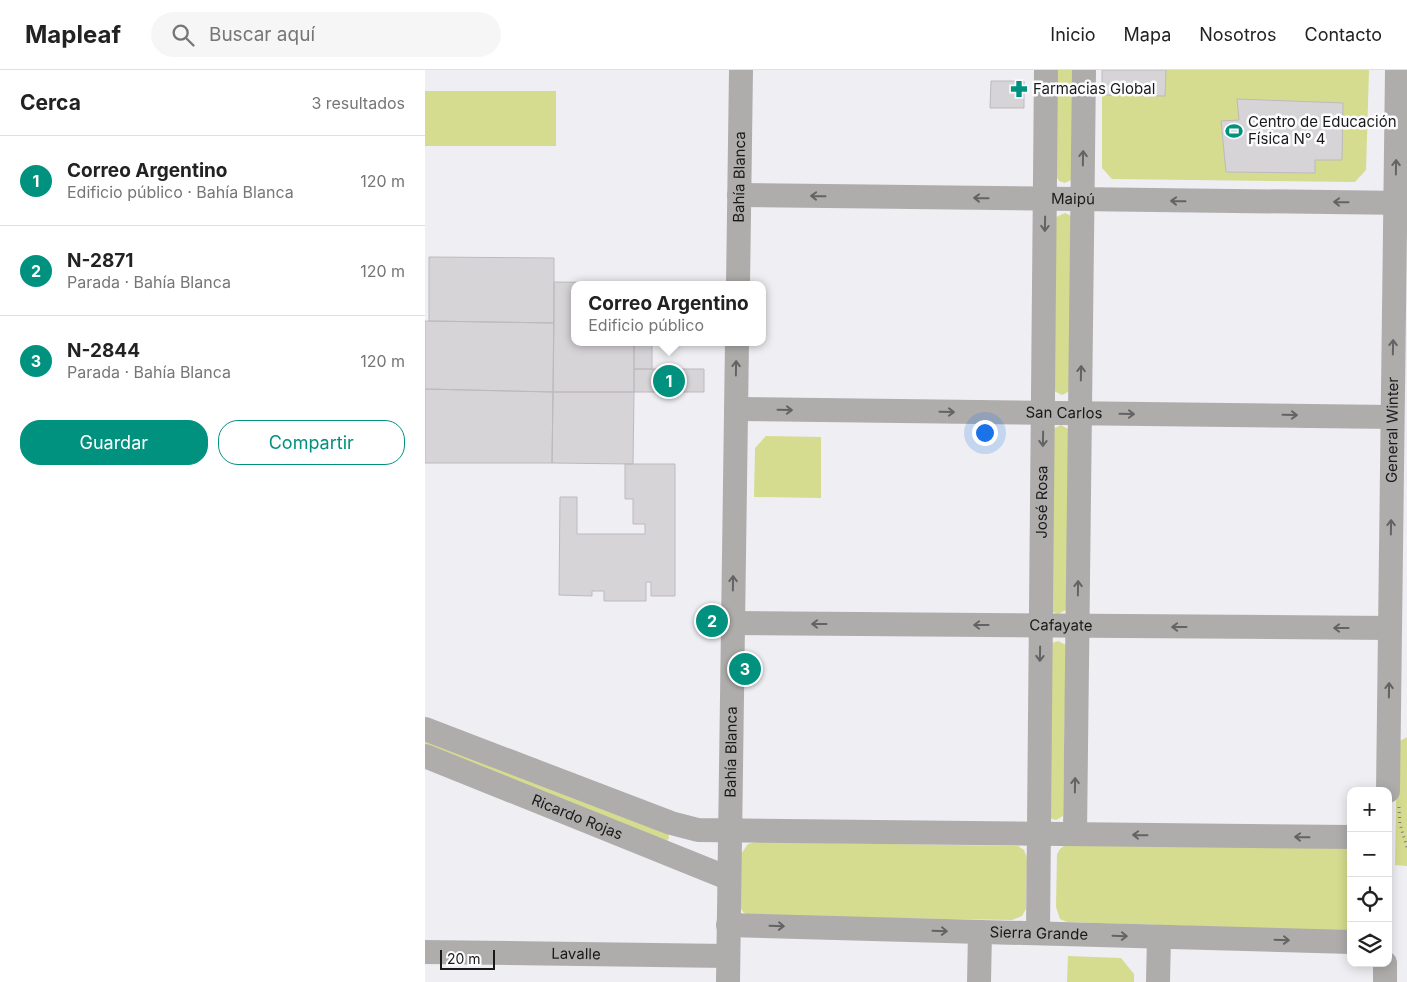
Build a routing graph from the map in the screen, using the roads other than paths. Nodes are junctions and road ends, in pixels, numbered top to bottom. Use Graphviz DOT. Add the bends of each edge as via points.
graph roads {
  1 [pos="741,70"];
  2 [pos="1047,70"];
  3 [pos="1084,70"];
  4 [pos="1397,70"];
  5 [pos="739,196"];
  6 [pos="1045,199"];
  7 [pos="1083,199"];
  8 [pos="1401,203"];
  9 [pos="738,281"];
  10 [pos="737,346"];
  11 [pos="736,409"];
  12 [pos="1043,413"];
  13 [pos="1080,413"];
  14 [pos="1392,417"];
  15 [pos="1399,460"];
  16 [pos="733,623"];
  17 [pos="1041,626"];
  18 [pos="1077,626"];
  19 [pos="1390,628"];
  20 [pos="1398,728"];
  21 [pos="425,729"];
  22 [pos="425,756"];
  23 [pos="1388,787"];
  24 [pos="729,830"];
  25 [pos="1038,834"];
  26 [pos="1075,834"];
  27 [pos="1347,837"];
  28 [pos="728,878"];
  29 [pos="728,925"];
  30 [pos="980,932"];
  31 [pos="1038,934"];
  32 [pos="1159,937"];
  33 [pos="1347,942"];
  34 [pos="425,952"];
  35 [pos="728,956"];
  36 [pos="1385,967"];
  37 [pos="728,982"];
  38 [pos="979,982"];
  39 [pos="1159,982"];
  40 [pos="1385,982"];
  1 -- 5 [label="street, Bahía Blanca"];
  2 -- 6 [label="street, José Rosa"];
  7 -- 3 [label="street, one-way"];
  8 -- 4 [label="street, General Winter, one-way"];
  6 -- 5 [label="street, Maipú, one-way"];
  5 -- 9 [label="street, Bahía Blanca"];
  6 -- 7 [label="street, Maipú"];
  6 -- 12 [label="street, José Rosa, one-way"];
  8 -- 7 [label="street, Maipú, one-way"];
  13 -- 7 [label="street, one-way"];
  14 -- 8 [label="street, General Winter, one-way"];
  11 -- 10 [label="street, Bahía Blanca, one-way"];
  11 -- 12 [label="street, San Carlos, one-way"];
  16 -- 11 [label="street, Bahía Blanca, one-way"];
  12 -- 13 [label="street, San Carlos"];
  12 -- 17 [label="street, José Rosa, one-way"];
  13 -- 14 [label="street, San Carlos, one-way"];
  18 -- 13 [label="street, one-way"];
  14 -- 15 [label="street, General Winter"];
  19 -- 15 [label="street, General Winter, one-way"];
  17 -- 16 [label="street, Cafayate, one-way"];
  16 -- 24 [label="street, Bahía Blanca"];
  17 -- 18 [label="street, Cafayate"];
  17 -- 25 [label="street, José Rosa, one-way"];
  19 -- 18 [label="street, Cafayate, one-way"];
  26 -- 18 [label="street, one-way"];
  20 -- 19 [label="street, General Winter, one-way"];
  20 -- 23 [label="street, General Winter"];
  21 -- 24 [label="street, Ricardo Rojas" via="681,826 698,830"];
  22 -- 28 [label="street, Ricardo Rojas"];
  24 -- 25 [label="street"];
  24 -- 28 [label="street, Bahía Blanca"];
  25 -- 26 [label="street"];
  25 -- 31 [label="street, José Rosa"];
  27 -- 26 [label="street, one-way"];
  28 -- 29 [label="street, Bahía Blanca"];
  29 -- 30 [label="street, Sierra Grande, one-way"];
  29 -- 35 [label="street, Bahía Blanca"];
  30 -- 31 [label="street, Sierra Grande"];
  30 -- 38 [label="street"];
  31 -- 32 [label="street, Sierra Grande, one-way"];
  32 -- 33 [label="street, Sierra Grande, one-way"];
  32 -- 39 [label="street"];
  34 -- 35 [label="street, Lavalle"];
  35 -- 37 [label="street, Bahía Blanca"];
  36 -- 40 [label="street"];
}
